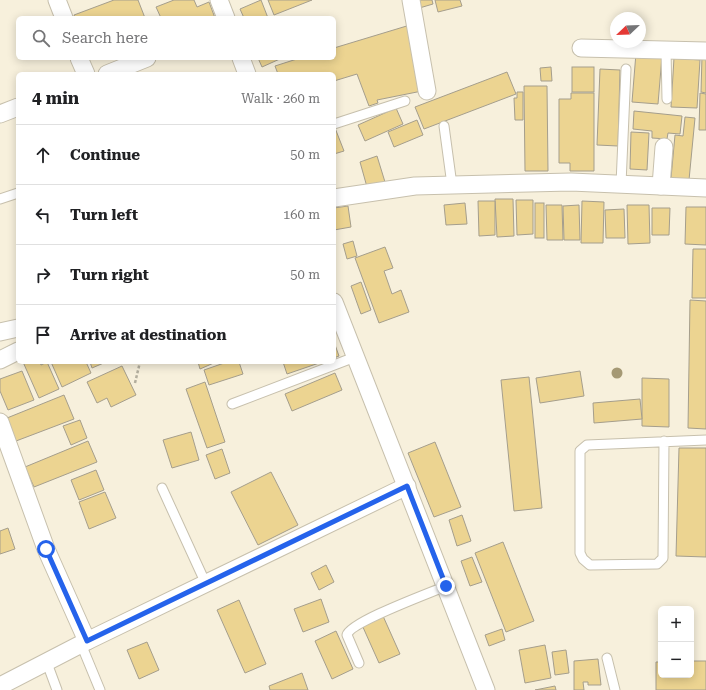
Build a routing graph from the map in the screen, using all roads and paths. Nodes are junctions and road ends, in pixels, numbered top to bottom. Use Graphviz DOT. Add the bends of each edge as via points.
graph roads {
  1 [pos="57,0"];
  2 [pos="219,0"];
  3 [pos="411,0"];
  4 [pos="63,16"];
  5 [pos="225,16"];
  6 [pos="581,48"];
  7 [pos="666,50"];
  8 [pos="706,51"];
  9 [pos="80,60"];
  10 [pos="142,60"];
  11 [pos="242,60"];
  12 [pos="626,69"];
  13 [pos="85,72"];
  14 [pos="112,72"];
  15 [pos="246,72"];
  16 [pos="427,91"];
  17 [pos="667,99"];
  18 [pos="405,101"];
  19 [pos="16,108"];
  20 [pos="0,114"];
  21 [pos="336,123"];
  22 [pos="444,126"];
  23 [pos="664,147"];
  24 [pos="621,184"];
  25 [pos="452,185"];
  26 [pos="661,186"];
  27 [pos="706,188"];
  28 [pos="16,194"];
  29 [pos="336,198"];
  30 [pos="0,199"];
  31 [pos="336,307"];
  32 [pos="16,328"];
  33 [pos="0,332"];
  34 [pos="16,352"];
  35 [pos="355,357"];
  36 [pos="0,360"];
  37 [pos="140,364"];
  38 [pos="136,384"];
  39 [pos="232,404"];
  40 [pos="0,422"];
  41 [pos="706,440"];
  42 [pos="664,442"];
  43 [pos="407,486"];
  44 [pos="162,488"];
  45 [pos="206,584"];
  46 [pos="446,586"];
  47 [pos="84,643"];
  48 [pos="606,658"];
  49 [pos="47,662"];
  50 [pos="359,663"];
  51 [pos="0,686"];
  52 [pos="57,690"];
  53 [pos="100,690"];
  54 [pos="486,690"];
  55 [pos="615,690"];
  1 -- 4 [label="street"];
  2 -- 5 [label="street"];
  3 -- 16 [label="street"];
  6 -- 7 [label="street"];
  7 -- 8 [label="street"];
  7 -- 17 [label="lane"];
  9 -- 13 [label="street"];
  10 -- 14 [label="street"];
  11 -- 15 [label="street"];
  12 -- 24 [label="lane"];
  18 -- 21 [label="lane"];
  19 -- 20 [label="street"];
  22 -- 25 [label="lane"];
  23 -- 26 [label="street"];
  24 -- 25 [label="street" via="571,182"];
  24 -- 26 [label="street"];
  25 -- 29 [label="street" via="415,186"];
  26 -- 27 [label="street"];
  28 -- 30 [label="lane"];
  31 -- 35 [label="street"];
  32 -- 33 [label="street"];
  34 -- 36 [label="street"];
  35 -- 39 [label="lane"];
  35 -- 43 [label="street"];
  37 -- 38 [label="path"];
  40 -- 47 [label="street" via="46,549"];
  41 -- 42 [label="lane"];
  42 -- 42 [label="lane" via="587,445 580,451 580,553 590,565 657,564 663,558"];
  43 -- 45 [label="street"];
  43 -- 46 [label="street"];
  44 -- 45 [label="lane"];
  45 -- 47 [label="street"];
  46 -- 50 [label="lane" via="352,628 348,635"];
  46 -- 54 [label="street"];
  47 -- 49 [label="street"];
  47 -- 53 [label="lane"];
  48 -- 55 [label="lane"];
  49 -- 51 [label="street"];
  49 -- 52 [label="lane"];
}
